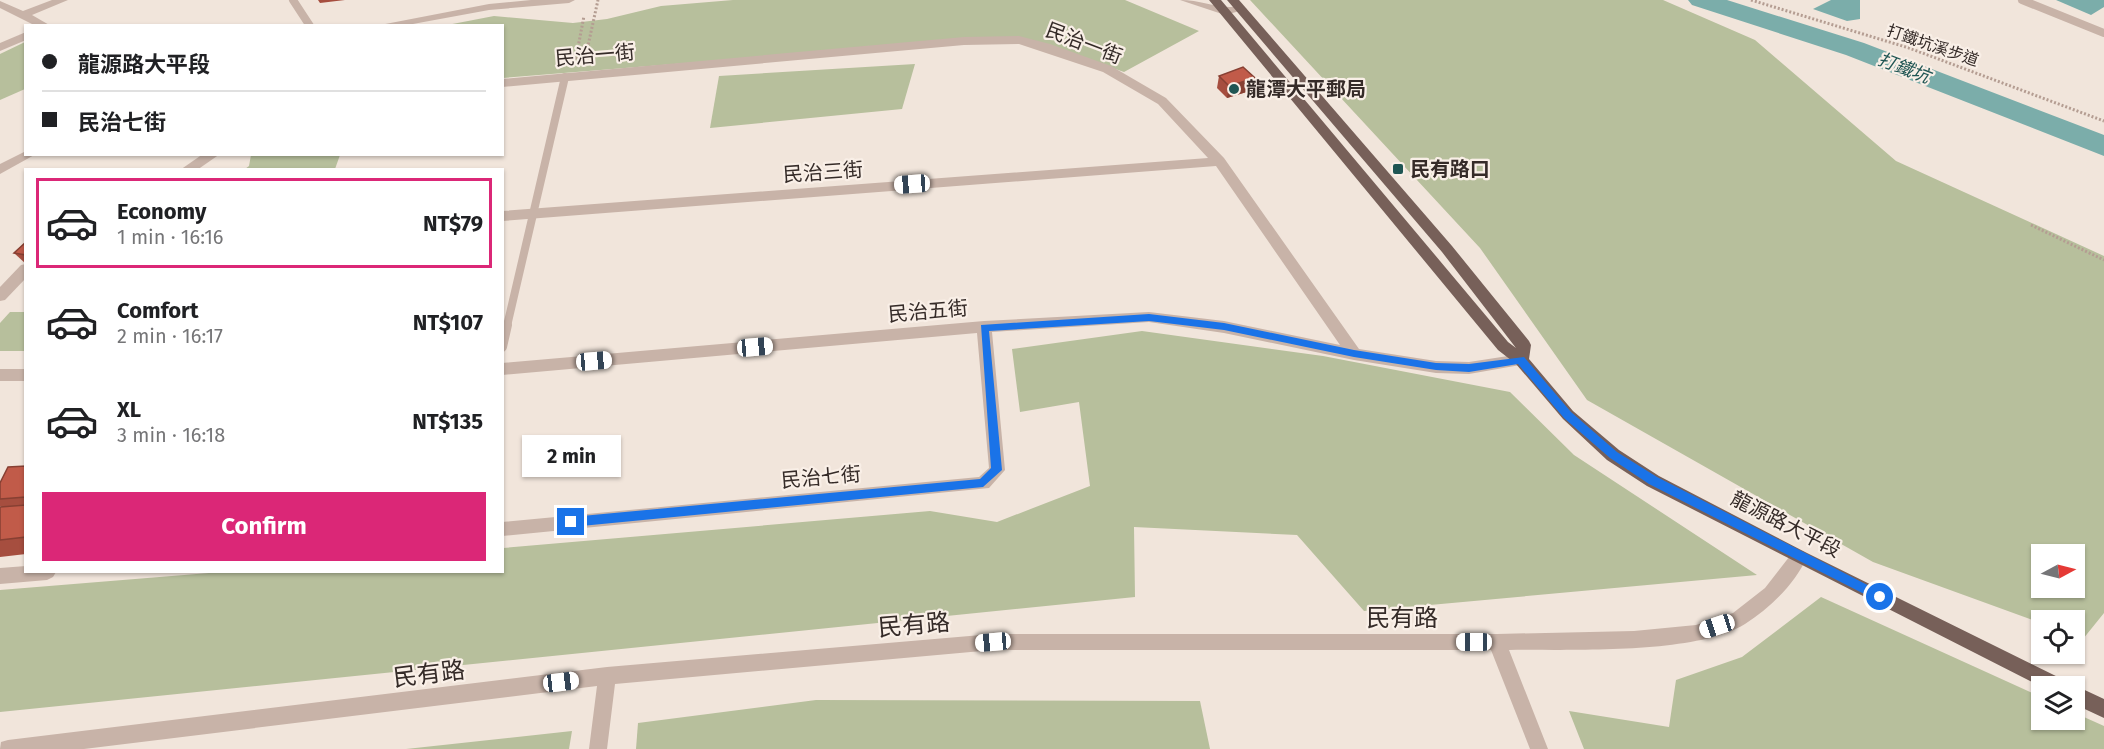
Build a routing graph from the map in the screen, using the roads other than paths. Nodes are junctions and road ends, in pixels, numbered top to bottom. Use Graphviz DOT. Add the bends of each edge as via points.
graph roads {
  1 [pos="62,0"];
  2 [pos="293,0"];
  3 [pos="569,0"];
  4 [pos="1186,0"];
  5 [pos="1215,0"];
  6 [pos="2022,0"];
  7 [pos="0,4"];
  8 [pos="1237,5"];
  9 [pos="1225,12"];
  10 [pos="24,14"];
  11 [pos="43,24"];
  12 [pos="309,24"];
  13 [pos="391,24"];
  14 [pos="2102,31"];
  15 [pos="24,35"];
  16 [pos="0,47"];
  17 [pos="569,73"];
  18 [pos="504,82"];
  19 [pos="26,156"];
  20 [pos="210,156"];
  21 [pos="1219,161"];
  22 [pos="190,168"];
  23 [pos="0,170"];
  24 [pos="533,213"];
  25 [pos="504,216"];
  26 [pos="24,271"];
  27 [pos="0,296"];
  28 [pos="984,327"];
  29 [pos="504,338"];
  30 [pos="1354,354"];
  31 [pos="1521,360"];
  32 [pos="504,369"];
  33 [pos="0,375"];
  34 [pos="24,375"];
  35 [pos="504,529"];
  36 [pos="1799,557"];
  37 [pos="35,573"];
  38 [pos="0,576"];
  39 [pos="1497,642"];
  40 [pos="607,676"];
  41 [pos="2038,676"];
  42 [pos="2085,700"];
  43 [pos="2104,709"];
  44 [pos="8,749"];
  45 [pos="598,749"];
  46 [pos="1539,749"];
  1 -- 10 [label="street"];
  2 -- 12 [label="lane"];
  3 -- 13 [label="street" via="489,7"];
  4 -- 9 [label="street"];
  5 -- 9 [label="main road, 龍源路大平段"];
  6 -- 14 [label="lane"];
  7 -- 10 [label="street"];
  8 -- 9 [label="street"];
  8 -- 31 [label="main road, 龍源路大平段" via="1517,336 1524,345"];
  9 -- 31 [label="main road, 龍源路大平段" via="1503,346"];
  10 -- 11 [label="street"];
  15 -- 16 [label="street"];
  17 -- 18 [label="street, 民治一街"];
  17 -- 21 [label="street, 民治一街" via="964,41 1019,40 1107,69 1162,101"];
  17 -- 24 [label="lane"];
  19 -- 23 [label="street"];
  20 -- 22 [label="street"];
  21 -- 24 [label="street, 民治三街"];
  21 -- 30 [label="street, 民治一街"];
  24 -- 25 [label="street, 民治三街"];
  24 -- 29 [label="lane"];
  26 -- 27 [label="street"];
  28 -- 30 [label="street, 民治五街" via="1149,317 1224,327"];
  28 -- 32 [label="street, 民治五街"];
  28 -- 35 [label="street, 民治七街" via="997,470 983,483"];
  30 -- 31 [label="street" via="1469,368"];
  31 -- 36 [label="main road, 龍源路大平段" via="1568,415 1613,455"];
  33 -- 34 [label="street"];
  36 -- 39 [label="street, 民有路" via="1771,594 1738,619 1696,633 1634,639"];
  36 -- 41 [label="main road, 龍源路大平段"];
  37 -- 38 [label="street"];
  39 -- 40 [label="street, 民有路" via="993,642"];
  39 -- 46 [label="street"];
  40 -- 44 [label="street, 民有路"];
  40 -- 45 [label="street"];
  42 -- 43 [label="main road"];
}
